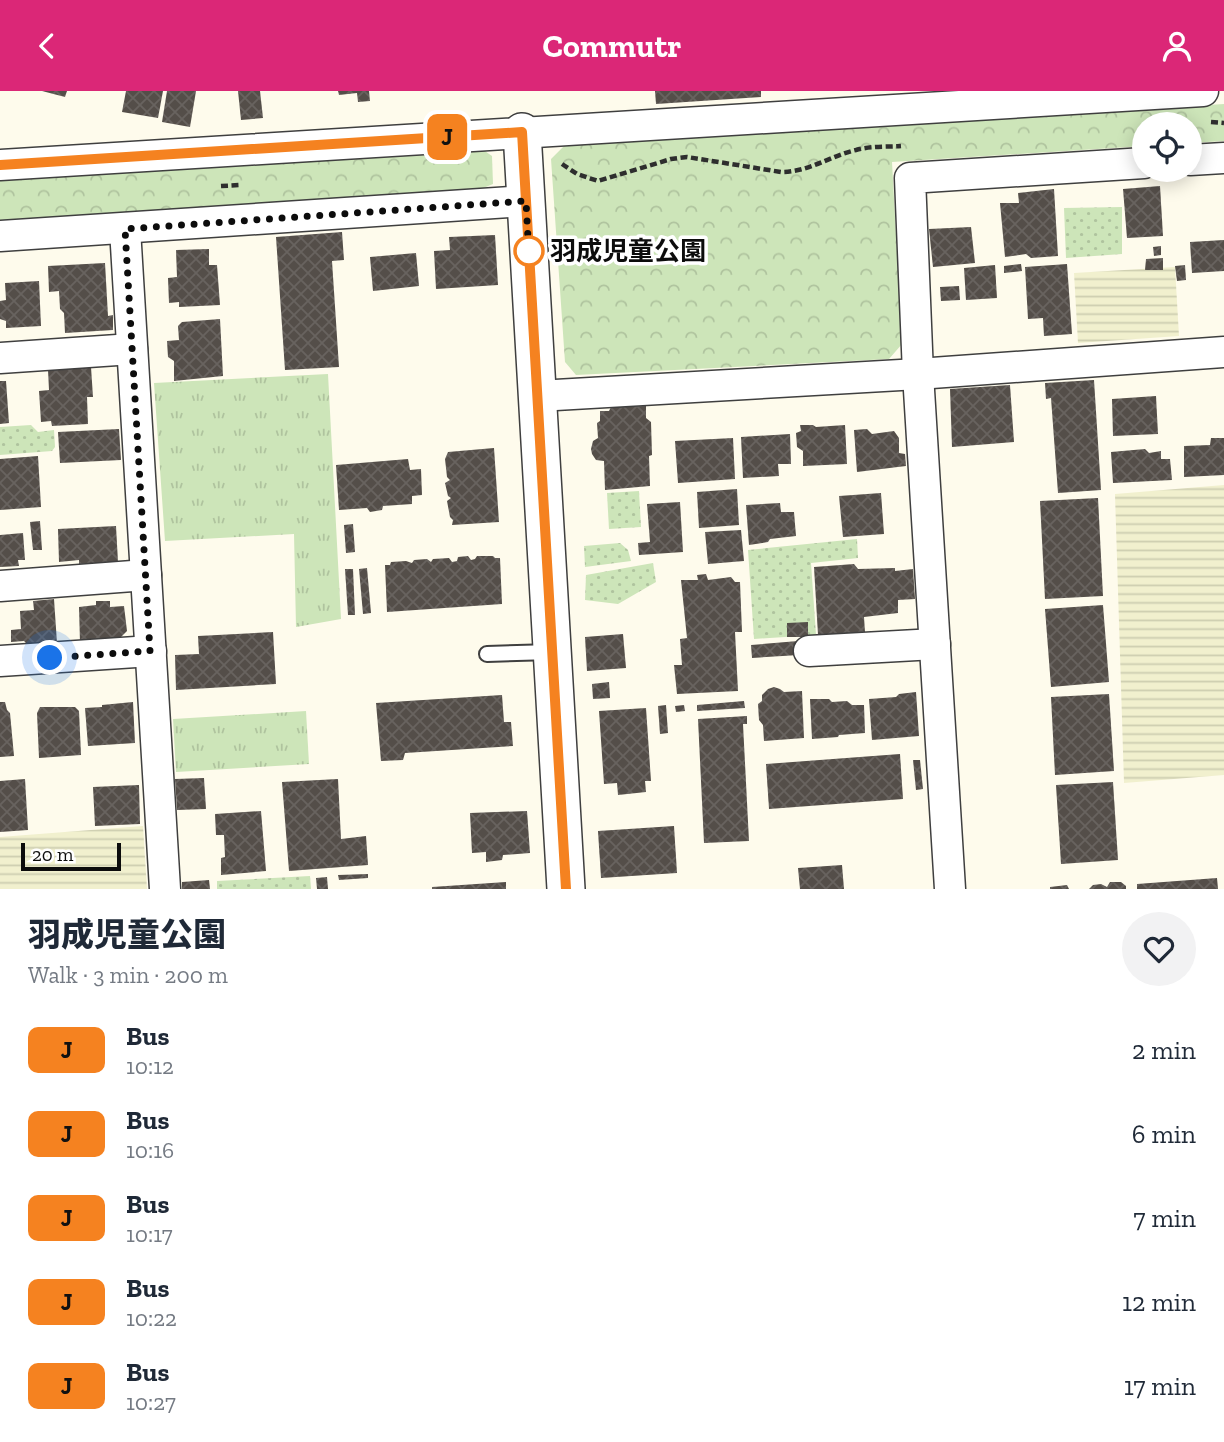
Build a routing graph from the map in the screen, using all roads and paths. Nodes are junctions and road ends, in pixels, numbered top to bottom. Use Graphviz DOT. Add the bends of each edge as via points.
graph roads {
  1 [pos="1203,91"];
  2 [pos="522,132"];
  3 [pos="908,145"];
  4 [pos="1224,158"];
  5 [pos="1202,159"];
  6 [pos="555,164"];
  7 [pos="1132,164"];
  8 [pos="0,165"];
  9 [pos="526,201"];
  10 [pos="125,229"];
  11 [pos="0,236"];
  12 [pos="132,349"];
  13 [pos="1224,352"];
  14 [pos="0,358"];
  15 [pos="918,374"];
  16 [pos="538,396"];
  17 [pos="146,575"];
  18 [pos="0,586"];
  19 [pos="935,644"];
  20 [pos="150,651"];
  21 [pos="809,651"];
  22 [pos="553,652"];
  23 [pos="487,654"];
  24 [pos="0,661"];
  25 [pos="165,889"];
  26 [pos="566,889"];
  27 [pos="950,889"];
  1 -- 2 [label="street"];
  2 -- 8 [label="street"];
  2 -- 9 [label="street"];
  3 -- 6 [label="path" via="856,149 793,172 687,157 598,181"];
  4 -- 5 [label="street"];
  7 -- 15 [label="street" via="910,178"];
  9 -- 10 [label="street"];
  9 -- 16 [label="street"];
  10 -- 11 [label="street"];
  10 -- 12 [label="street"];
  12 -- 14 [label="street"];
  12 -- 17 [label="street"];
  13 -- 15 [label="street"];
  15 -- 16 [label="street"];
  15 -- 19 [label="street"];
  16 -- 22 [label="street"];
  17 -- 18 [label="street"];
  17 -- 20 [label="street"];
  19 -- 21 [label="street"];
  19 -- 27 [label="street"];
  20 -- 24 [label="street"];
  20 -- 25 [label="street"];
  22 -- 23 [label="lane"];
  22 -- 26 [label="street"];
}
